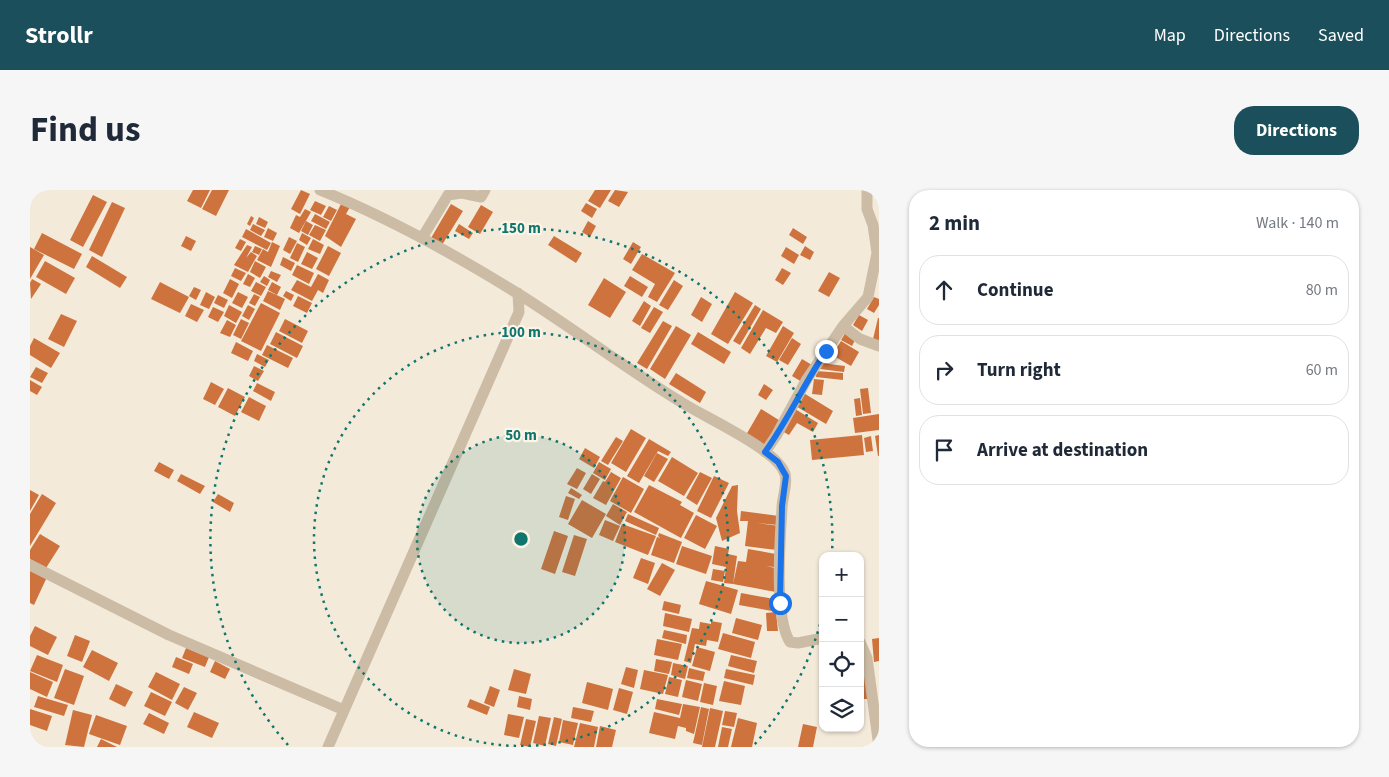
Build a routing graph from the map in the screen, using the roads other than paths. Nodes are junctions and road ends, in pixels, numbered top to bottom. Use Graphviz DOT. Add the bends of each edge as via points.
graph roads {
  1 [pos="320,190"];
  2 [pos="485,190"];
  3 [pos="867,190"];
  4 [pos="422,238"];
  5 [pos="518,293"];
  6 [pos="843,326"];
  7 [pos="879,346"];
  8 [pos="765,452"];
  9 [pos="30,564"];
  10 [pos="819,639"];
  11 [pos="864,651"];
  12 [pos="344,710"];
  13 [pos="328,747"];
  14 [pos="879,747"];
  1 -- 4 [label="street" via="387,218"];
  2 -- 4 [label="street" via="481,197 462,193 448,195"];
  3 -- 6 [label="street" via="867,209 878,253 868,297"];
  4 -- 5 [label="street"];
  5 -- 8 [label="street" via="682,403"];
  5 -- 12 [label="street" via="519,312"];
  6 -- 7 [label="street" via="860,339"];
  6 -- 8 [label="street" via="807,379"];
  8 -- 10 [label="street" via="778,462 786,476 782,506 780,603 784,633 790,642"];
  9 -- 12 [label="street" via="169,635"];
  11 -- 14 [label="street"];
  12 -- 13 [label="street"];
}
